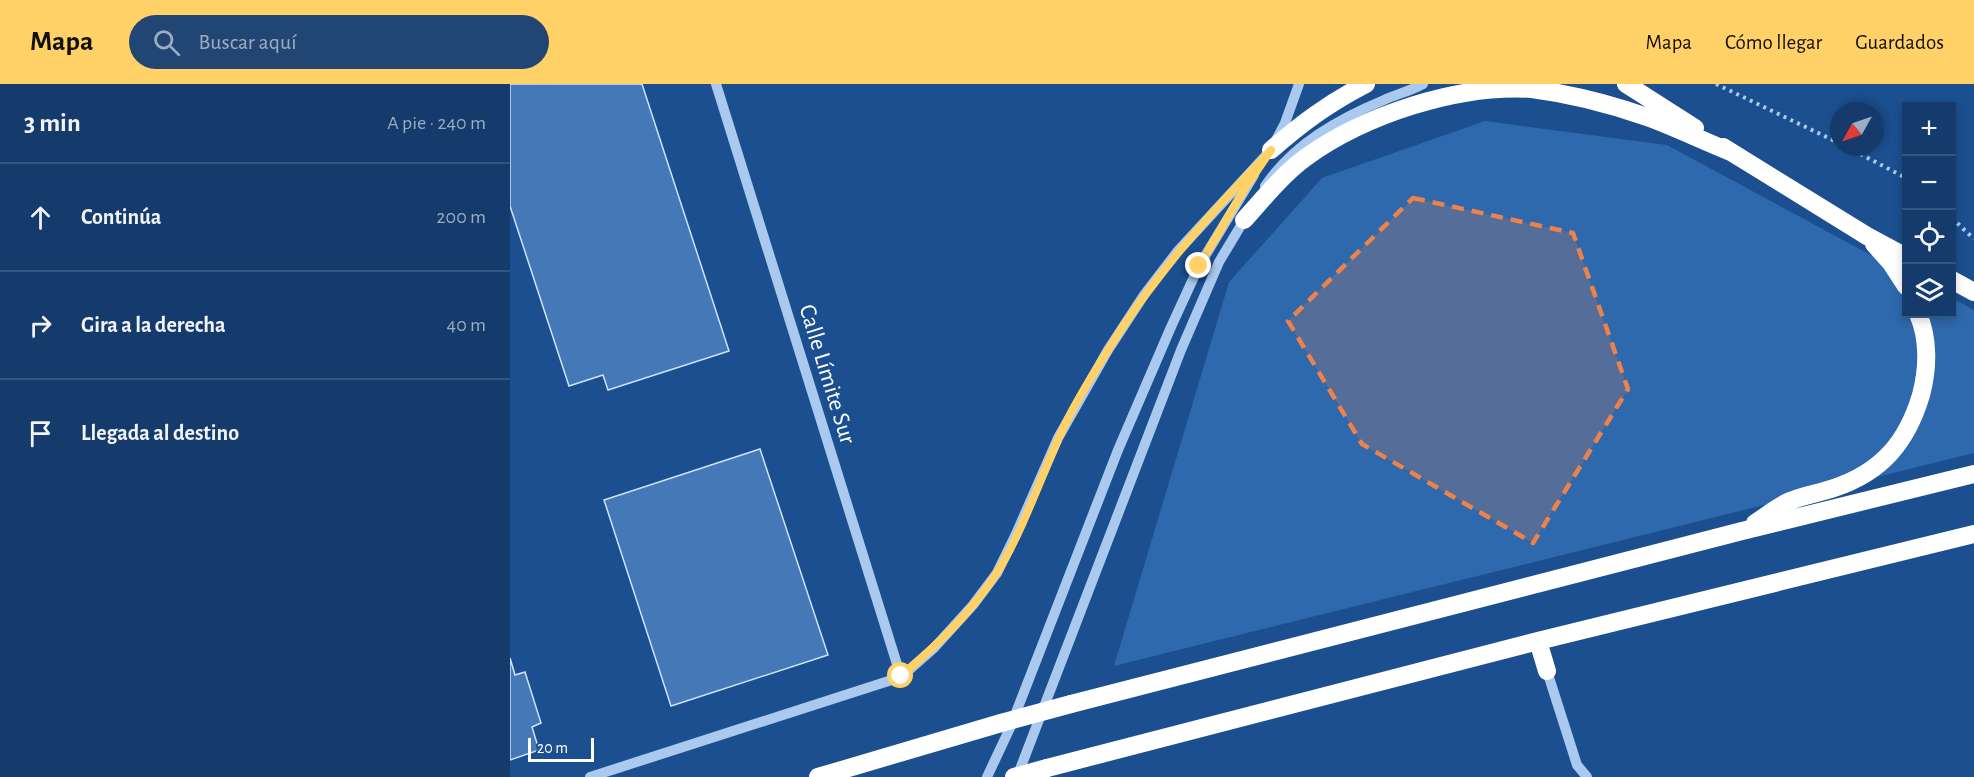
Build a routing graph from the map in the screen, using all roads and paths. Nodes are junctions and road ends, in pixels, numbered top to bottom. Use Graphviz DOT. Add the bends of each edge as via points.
graph roads {
  1 [pos="716,84"];
  2 [pos="1299,84"];
  3 [pos="1366,84"];
  4 [pos="1423,84"];
  5 [pos="1620,84"];
  6 [pos="1626,84"];
  7 [pos="1716,84"];
  8 [pos="1646,96"];
  9 [pos="1830,139"];
  10 [pos="1271,150"];
  11 [pos="1731,152"];
  12 [pos="1864,156"];
  13 [pos="1902,176"];
  14 [pos="1244,220"];
  15 [pos="1956,222"];
  16 [pos="1867,236"];
  17 [pos="1974,239"];
  18 [pos="1902,254"];
  19 [pos="1902,280"];
  20 [pos="1956,282"];
  21 [pos="1974,292"];
  22 [pos="1920,318"];
  23 [pos="1974,474"];
  24 [pos="1742,531"];
  25 [pos="1974,534"];
  26 [pos="1538,641"];
  27 [pos="1547,671"];
  28 [pos="901,676"];
  29 [pos="590,777"];
  30 [pos="818,777"];
  31 [pos="987,777"];
  32 [pos="1016,777"];
  33 [pos="1587,777"];
  1 -- 28 [label="street, Calle Límite Sur"];
  2 -- 10 [label="street"];
  3 -- 10 [label="highway" via="1335,99"];
  4 -- 14 [label="street" via="1361,110 1304,144 1283,162"];
  5 -- 8 [label="highway"];
  6 -- 8 [label="highway"];
  7 -- 9 [label="path"];
  8 -- 11 [label="highway"];
  10 -- 28 [label="street" via="1184,243 1144,295 1058,438 997,573 934,648"];
  10 -- 31 [label="street" via="1199,266 1118,450 1010,728"];
  11 -- 14 [label="highway" via="1610,106 1530,89 1487,89 1408,105 1343,135 1304,158"];
  11 -- 16 [label="highway"];
  12 -- 13 [label="path"];
  14 -- 32 [label="street" via="1219,262 1181,350"];
  15 -- 17 [label="path"];
  16 -- 18 [label="highway"];
  16 -- 19 [label="highway"];
  20 -- 21 [label="highway"];
  22 -- 24 [label="highway" via="1927,353 1925,381 1902,441 1863,475 1790,501"];
  23 -- 24 [label="highway"];
  24 -- 30 [label="highway, bridge" via="1071,704"];
  25 -- 26 [label="highway"];
  26 -- 27 [label="highway"];
  26 -- 32 [label="highway, bridge"];
  27 -- 33 [label="street" via="1577,765"];
  28 -- 29 [label="street"];
}
